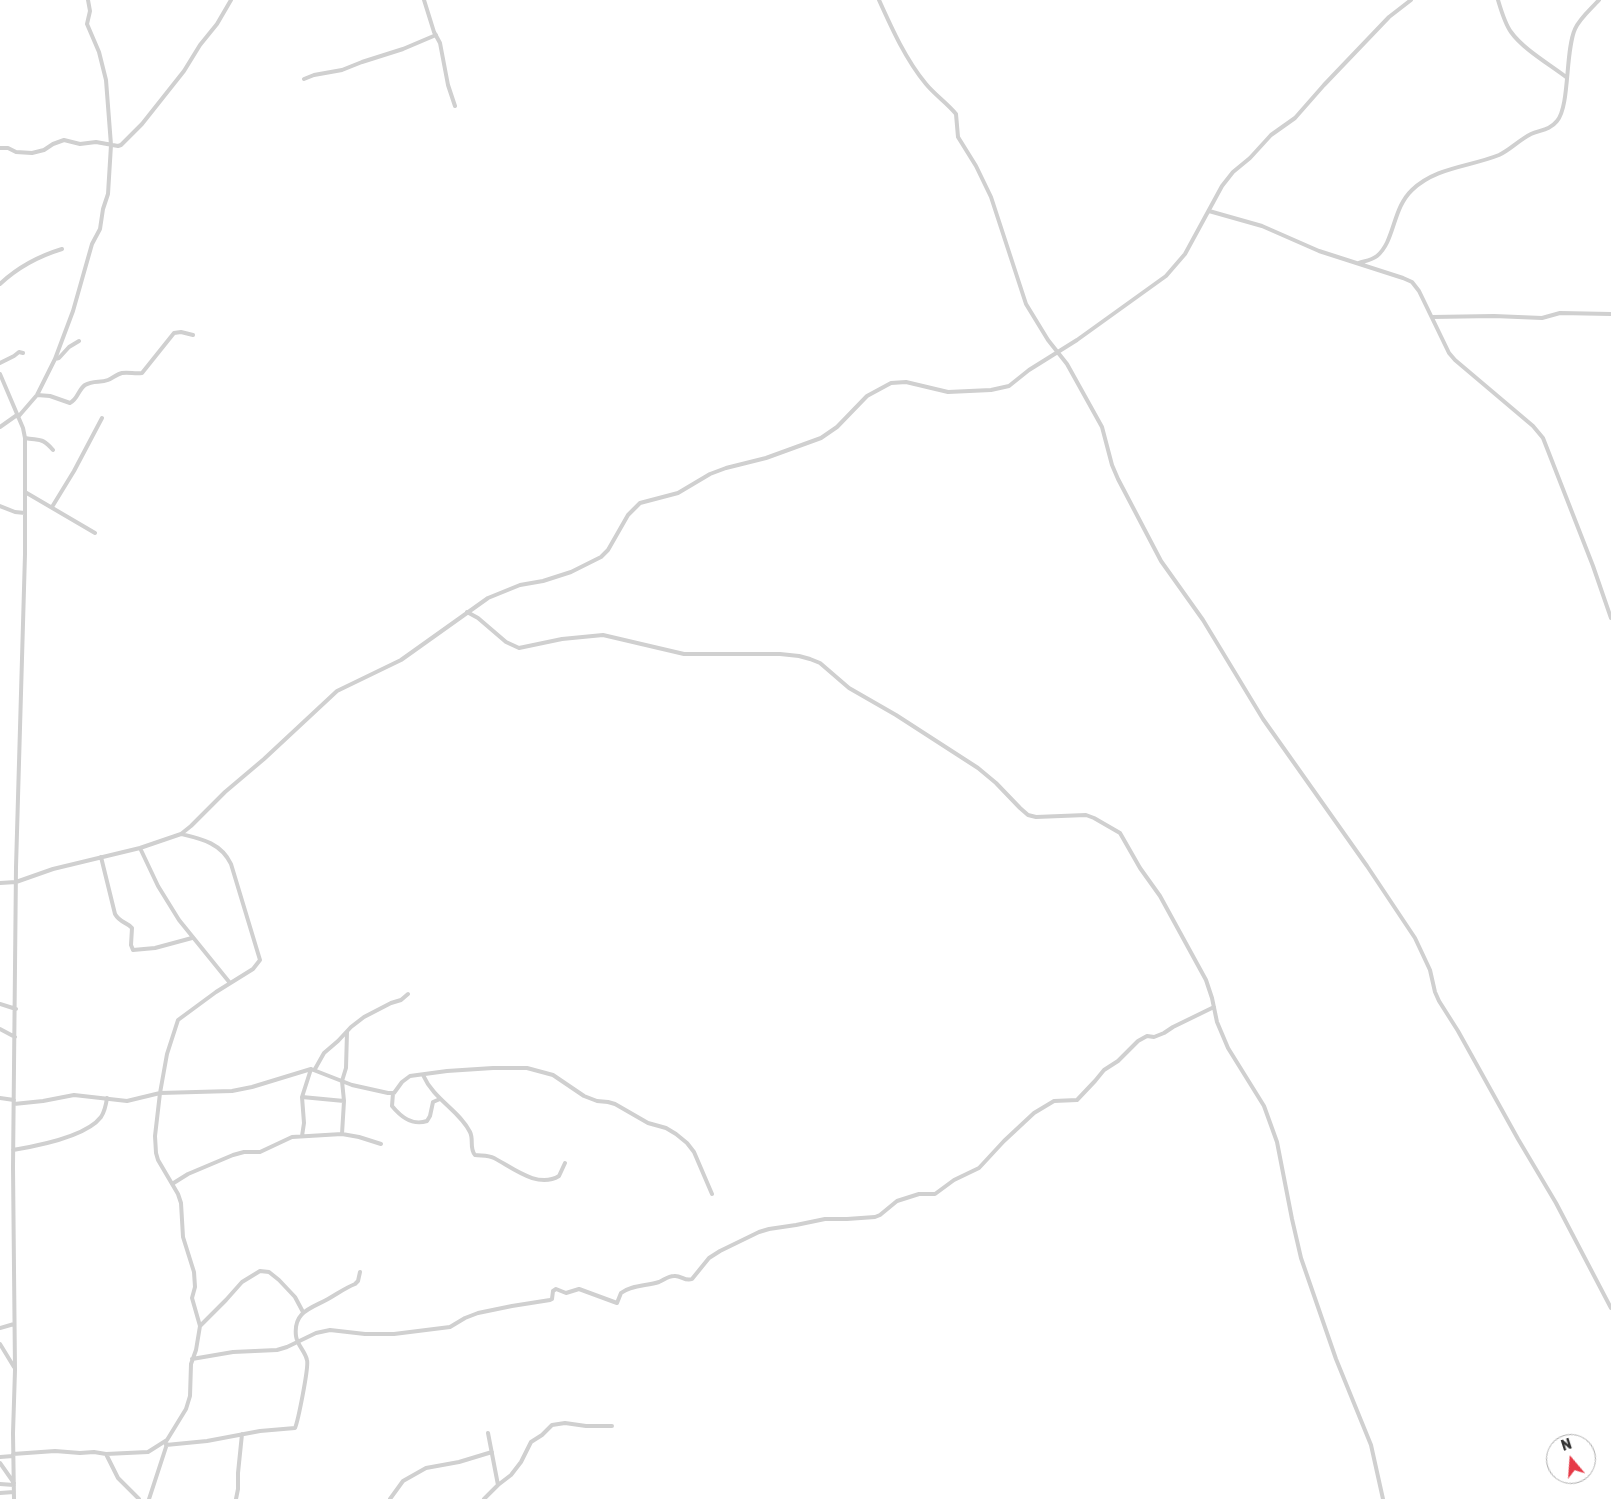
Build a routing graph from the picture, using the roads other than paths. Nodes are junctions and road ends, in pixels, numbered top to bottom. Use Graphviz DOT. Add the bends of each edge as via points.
graph roads {
  1 [pos="88,0"];
  2 [pos="231,0"];
  3 [pos="424,0"];
  4 [pos="879,0"];
  5 [pos="1411,0"];
  6 [pos="1498,0"];
  7 [pos="1599,0"];
  8 [pos="436,35"];
  9 [pos="1566,77"];
  10 [pos="304,79"];
  11 [pos="456,106"];
  12 [pos="111,145"];
  13 [pos="0,148"];
  14 [pos="1209,211"];
  15 [pos="62,249"];
  16 [pos="1357,263"];
  17 [pos="0,284"];
  18 [pos="1611,314"];
  19 [pos="1432,317"];
  20 [pos="193,334"];
  21 [pos="79,341"];
  22 [pos="1058,351"];
  23 [pos="23,353"];
  24 [pos="55,359"];
  25 [pos="0,363"];
  26 [pos="0,374"];
  27 [pos="37,395"];
  28 [pos="18,416"];
  29 [pos="102,418"];
  30 [pos="0,427"];
  31 [pos="25,438"];
  32 [pos="53,450"];
  33 [pos="25,492"];
  34 [pos="0,506"];
  35 [pos="52,507"];
  36 [pos="25,513"];
  37 [pos="95,533"];
  38 [pos="467,612"];
  39 [pos="1611,618"];
  40 [pos="181,834"];
  41 [pos="140,848"];
  42 [pos="100,857"];
  43 [pos="16,882"];
  44 [pos="0,883"];
  45 [pos="192,938"];
  46 [pos="230,983"];
  47 [pos="408,994"];
  48 [pos="0,1004"];
  49 [pos="1214,1007"];
  50 [pos="16,1009"];
  51 [pos="0,1029"];
  52 [pos="347,1032"];
  53 [pos="15,1036"];
  54 [pos="313,1069"];
  55 [pos="423,1075"];
  56 [pos="342,1081"];
  57 [pos="393,1093"];
  58 [pos="160,1094"];
  59 [pos="0,1098"];
  60 [pos="107,1098"];
  61 [pos="302,1098"];
  62 [pos="440,1099"];
  63 [pos="344,1101"];
  64 [pos="14,1102"];
  65 [pos="342,1134"];
  66 [pos="302,1136"];
  67 [pos="381,1144"];
  68 [pos="13,1150"];
  69 [pos="565,1163"];
  70 [pos="172,1184"];
  71 [pos="712,1194"];
  72 [pos="360,1272"];
  73 [pos="1611,1308"];
  74 [pos="303,1312"];
  75 [pos="14,1324"];
  76 [pos="200,1326"];
  77 [pos="0,1328"];
  78 [pos="297,1342"];
  79 [pos="0,1344"];
  80 [pos="192,1359"];
  81 [pos="14,1367"];
  82 [pos="612,1426"];
  83 [pos="488,1433"];
  84 [pos="242,1434"];
  85 [pos="167,1440"];
  86 [pos="166,1445"];
  87 [pos="492,1452"];
  88 [pos="106,1454"];
  89 [pos="13,1455"];
  90 [pos="0,1457"];
  91 [pos="0,1463"];
  92 [pos="0,1484"];
  93 [pos="14,1484"];
  94 [pos="498,1485"];
  95 [pos="14,1492"];
  96 [pos="0,1493"];
  97 [pos="486,1498"];
  98 [pos="14,1499"];
  99 [pos="139,1499"];
  100 [pos="149,1499"];
  101 [pos="236,1499"];
  102 [pos="390,1499"];
  103 [pos="1383,1499"];
  1 -- 12 [label="street" via="87,24 106,80"];
  2 -- 12 [label="street" via="189,64 142,124 121,145"];
  3 -- 8 [label="street"];
  4 -- 22 [label="street" via="916,71 932,92 956,114 958,137 991,197 1026,304"];
  5 -- 14 [label="street" via="1389,17 1295,118 1271,134 1233,172"];
  6 -- 9 [label="street" via="1514,36"];
  7 -- 9 [label="street" via="1575,29"];
  8 -- 10 [label="street" via="342,70"];
  8 -- 11 [label="street"];
  9 -- 16 [label="street" via="1561,116 1551,128 1527,136 1502,154 1452,168 1421,183 1403,200 1377,256"];
  12 -- 13 [label="street" via="64,140 32,153"];
  12 -- 24 [label="street" via="108,194 100,229 92,244"];
  14 -- 16 [label="street" via="1262,226 1319,251"];
  14 -- 22 [label="street" via="1185,254 1166,276"];
  15 -- 17 [label="street" via="18,270"];
  16 -- 19 [label="street" via="1412,282"];
  18 -- 19 [label="street" via="1560,313 1542,318"];
  19 -- 39 [label="street" via="1455,360 1543,438"];
  20 -- 27 [label="street" via="174,332 142,373 125,373 107,381 94,381 81,389 70,403"];
  21 -- 24 [label="street"];
  22 -- 38 [label="street" via="1005,388 948,392 902,381 890,383 861,401 826,436 766,458 726,468 678,493 640,504 628,515 608,550 599,559 550,579 510,588"];
  22 -- 73 [label="street" via="1102,427 1118,479 1161,561 1199,614 1263,719 1415,938 1430,970 1439,1001 1556,1203"];
  23 -- 25 [label="street" via="18,352"];
  24 -- 27 [label="street"];
  26 -- 28 [label="street"];
  27 -- 28 [label="street"];
  28 -- 30 [label="street"];
  28 -- 31 [label="street"];
  29 -- 35 [label="street"];
  31 -- 32 [label="street" via="47,442"];
  31 -- 33 [label="street"];
  33 -- 35 [label="street"];
  33 -- 36 [label="street"];
  34 -- 36 [label="street"];
  35 -- 37 [label="street"];
  36 -- 43 [label="street"];
  38 -- 40 [label="street" via="401,660 337,691"];
  38 -- 49 [label="street" via="519,648 603,635 684,654 780,654 816,661 850,688 978,768 1028,815 1083,814 1118,831 1188,945 1206,980"];
  40 -- 41 [label="street"];
  40 -- 46 [label="street" via="201,839 222,850 231,864 260,960 253,969"];
  41 -- 42 [label="street"];
  41 -- 45 [label="street" via="167,902"];
  42 -- 43 [label="street"];
  42 -- 45 [label="street" via="115,914 132,928 133,950"];
  43 -- 44 [label="street"];
  43 -- 50 [label="street"];
  45 -- 46 [label="street"];
  46 -- 58 [label="street" via="178,1020 167,1054"];
  47 -- 52 [label="street" via="364,1018"];
  48 -- 50 [label="street"];
  49 -- 78 [label="street" via="1164,1033 1138,1041 1104,1070 1077,1100 1054,1101 1034,1113 974,1171 935,1194 919,1194 893,1202 878,1216 825,1218 769,1229 709,1258 692,1279 672,1276 632,1288 621,1293 617,1303 579,1289 566,1293 556,1290 550,1300 478,1313 450,1327 394,1334 330,1330"];
  49 -- 103 [label="street" via="1228,1048 1260,1099 1273,1128 1301,1258 1333,1352 1371,1445"];
  50 -- 53 [label="street"];
  51 -- 53 [label="street"];
  52 -- 54 [label="street" via="324,1052"];
  52 -- 56 [label="street" via="346,1068"];
  53 -- 64 [label="street"];
  54 -- 56 [label="street"];
  54 -- 58 [label="street" via="237,1090"];
  54 -- 61 [label="street"];
  55 -- 57 [label="street" via="405,1079"];
  55 -- 62 [label="street"];
  55 -- 71 [label="street" via="493,1068 527,1068 552,1075 592,1099 612,1102 648,1123 676,1134 694,1152"];
  56 -- 57 [label="street"];
  56 -- 63 [label="street"];
  57 -- 62 [label="street" via="392,1106 414,1122 426,1121 433,1102"];
  58 -- 60 [label="street" via="133,1100"];
  58 -- 70 [label="street" via="156,1153"];
  59 -- 64 [label="street"];
  60 -- 64 [label="street" via="74,1095"];
  60 -- 68 [label="street" via="100,1118 84,1129 59,1140"];
  61 -- 63 [label="street"];
  61 -- 66 [label="street"];
  62 -- 69 [label="street" via="470,1131 475,1155 493,1158 511,1169 542,1180 559,1176"];
  63 -- 65 [label="street"];
  64 -- 68 [label="street"];
  65 -- 66 [label="street"];
  65 -- 67 [label="street"];
  66 -- 70 [label="street" via="288,1137 260,1152 233,1155"];
  68 -- 75 [label="street"];
  70 -- 76 [label="street" via="181,1203 182,1237 194,1272 192,1298"];
  72 -- 74 [label="street" via="355,1284"];
  74 -- 76 [label="street" via="288,1289 265,1271 255,1273 242,1282"];
  74 -- 78 [label="street" via="296,1330"];
  75 -- 77 [label="street"];
  75 -- 81 [label="street"];
  76 -- 80 [label="street"];
  78 -- 80 [label="street" via="277,1350 233,1352"];
  78 -- 84 [label="street" via="308,1364 295,1428"];
  79 -- 81 [label="street"];
  80 -- 85 [label="street" via="189,1401"];
  81 -- 89 [label="street"];
  82 -- 94 [label="street" via="552,1425 530,1442 522,1462"];
  83 -- 87 [label="street"];
  84 -- 86 [label="street"];
  84 -- 101 [label="street"];
  85 -- 86 [label="street"];
  85 -- 88 [label="street" via="148,1452"];
  86 -- 100 [label="street"];
  87 -- 94 [label="street"];
  87 -- 102 [label="street" via="426,1468 403,1481"];
  88 -- 89 [label="street" via="56,1451"];
  88 -- 99 [label="street" via="118,1478"];
  89 -- 90 [label="street"];
  89 -- 93 [label="street"];
  91 -- 93 [label="street"];
  92 -- 93 [label="street"];
  93 -- 95 [label="street"];
  94 -- 97 [label="street"];
  95 -- 96 [label="street"];
  95 -- 98 [label="street"];
}
